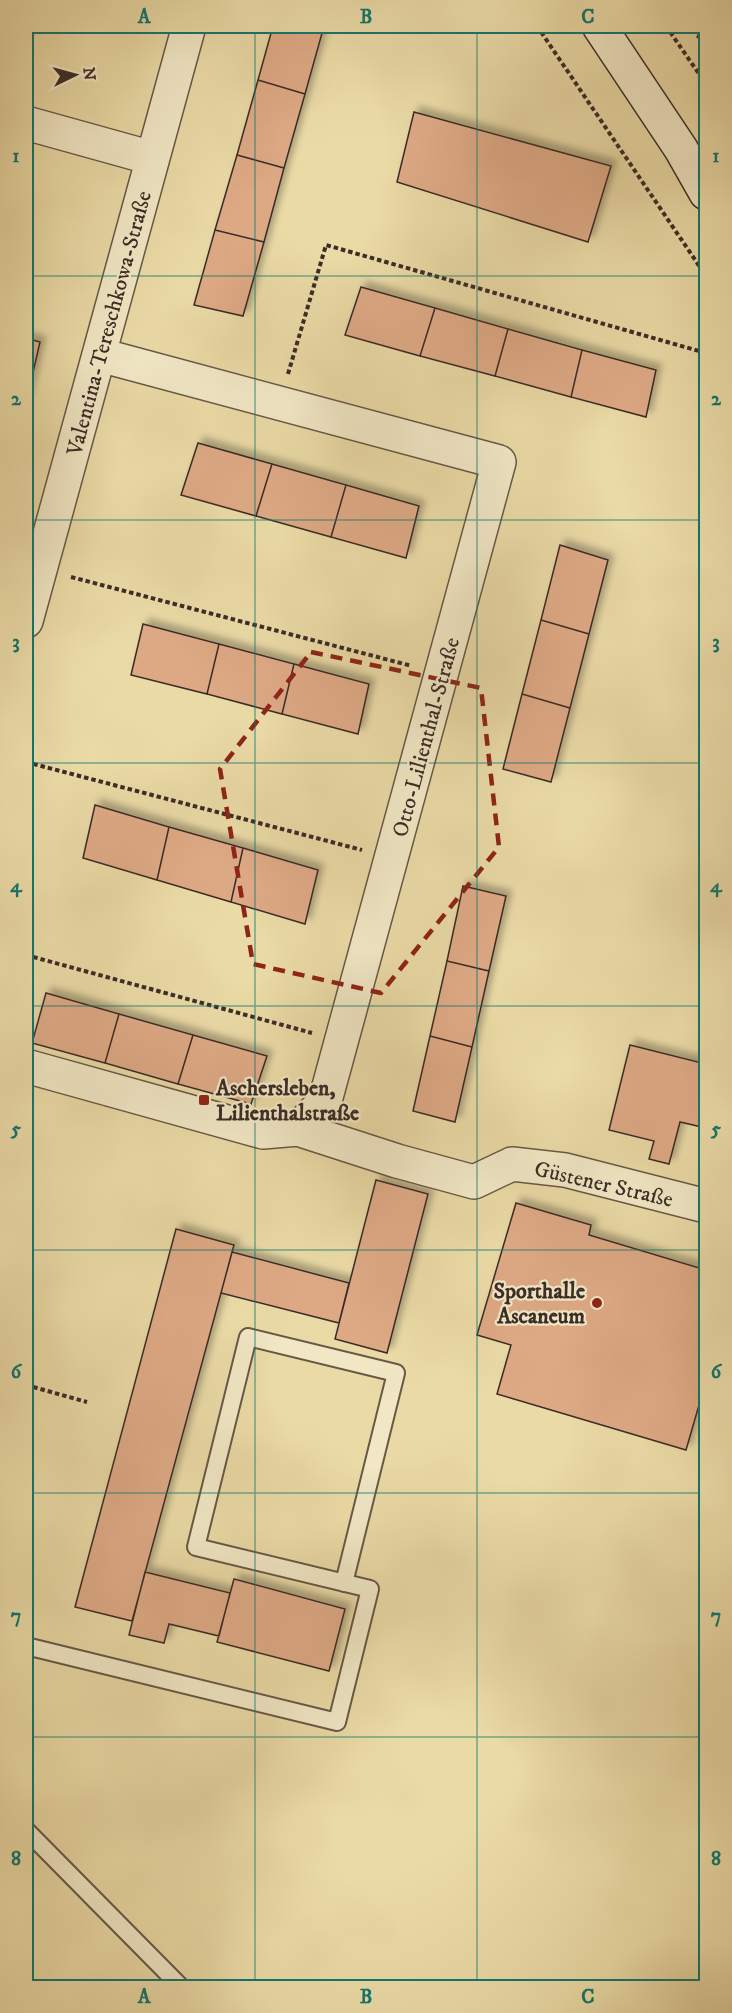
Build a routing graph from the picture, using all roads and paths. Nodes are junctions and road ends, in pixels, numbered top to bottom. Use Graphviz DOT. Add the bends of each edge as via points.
graph roads {
  1 [pos="189,26"];
  2 [pos="537,26"];
  3 [pos="599,26"];
  4 [pos="666,26"];
  5 [pos="706,84"];
  6 [pos="26,123"];
  7 [pos="152,158"];
  8 [pos="706,193"];
  9 [pos="706,276"];
  10 [pos="706,354"];
  11 [pos="100,355"];
  12 [pos="280,403"];
  13 [pos="40,569"];
  14 [pos="26,621"];
  15 [pos="442,674"];
  16 [pos="26,762"];
  17 [pos="392,858"];
  18 [pos="26,955"];
  19 [pos="342,1041"];
  20 [pos="26,1066"];
  21 [pos="298,1129"];
  22 [pos="706,1206"];
  23 [pos="26,1385"];
  24 [pos="87,1402"];
  25 [pos="344,1583"];
  26 [pos="26,1646"];
  27 [pos="26,1830"];
  28 [pos="182,1988"];
  1 -- 7 [label="street, Valentina-Tereschkowa-Straße"];
  2 -- 9 [label="path"];
  3 -- 8 [label="street"];
  4 -- 5 [label="path"];
  6 -- 7 [label="street"];
  7 -- 11 [label="street, Valentina-Tereschkowa-Straße"];
  10 -- 12 [label="path" via="326,245"];
  11 -- 12 [label="street, Otto-Lilienthal-Straße"];
  11 -- 13 [label="street, Valentina-Tereschkowa-Straße"];
  12 -- 15 [label="street, Otto-Lilienthal-Straße" via="499,462"];
  13 -- 14 [label="street, Valentina-Tereschkowa-Straße"];
  13 -- 15 [label="path"];
  15 -- 17 [label="street, Otto-Lilienthal-Straße"];
  16 -- 17 [label="path"];
  17 -- 19 [label="street, Otto-Lilienthal-Straße"];
  18 -- 19 [label="path"];
  19 -- 21 [label="street, Otto-Lilienthal-Straße" via="325,1101"];
  20 -- 21 [label="street" via="263,1132"];
  21 -- 22 [label="street, Güstener Straße" via="474,1182 512,1164 565,1170"];
  23 -- 24 [label="path"];
  25 -- 25 [label="lane" via="196,1547 248,1337 396,1373"];
  25 -- 26 [label="lane" via="370,1589 337,1722"];
  27 -- 28 [label="lane"];
}
